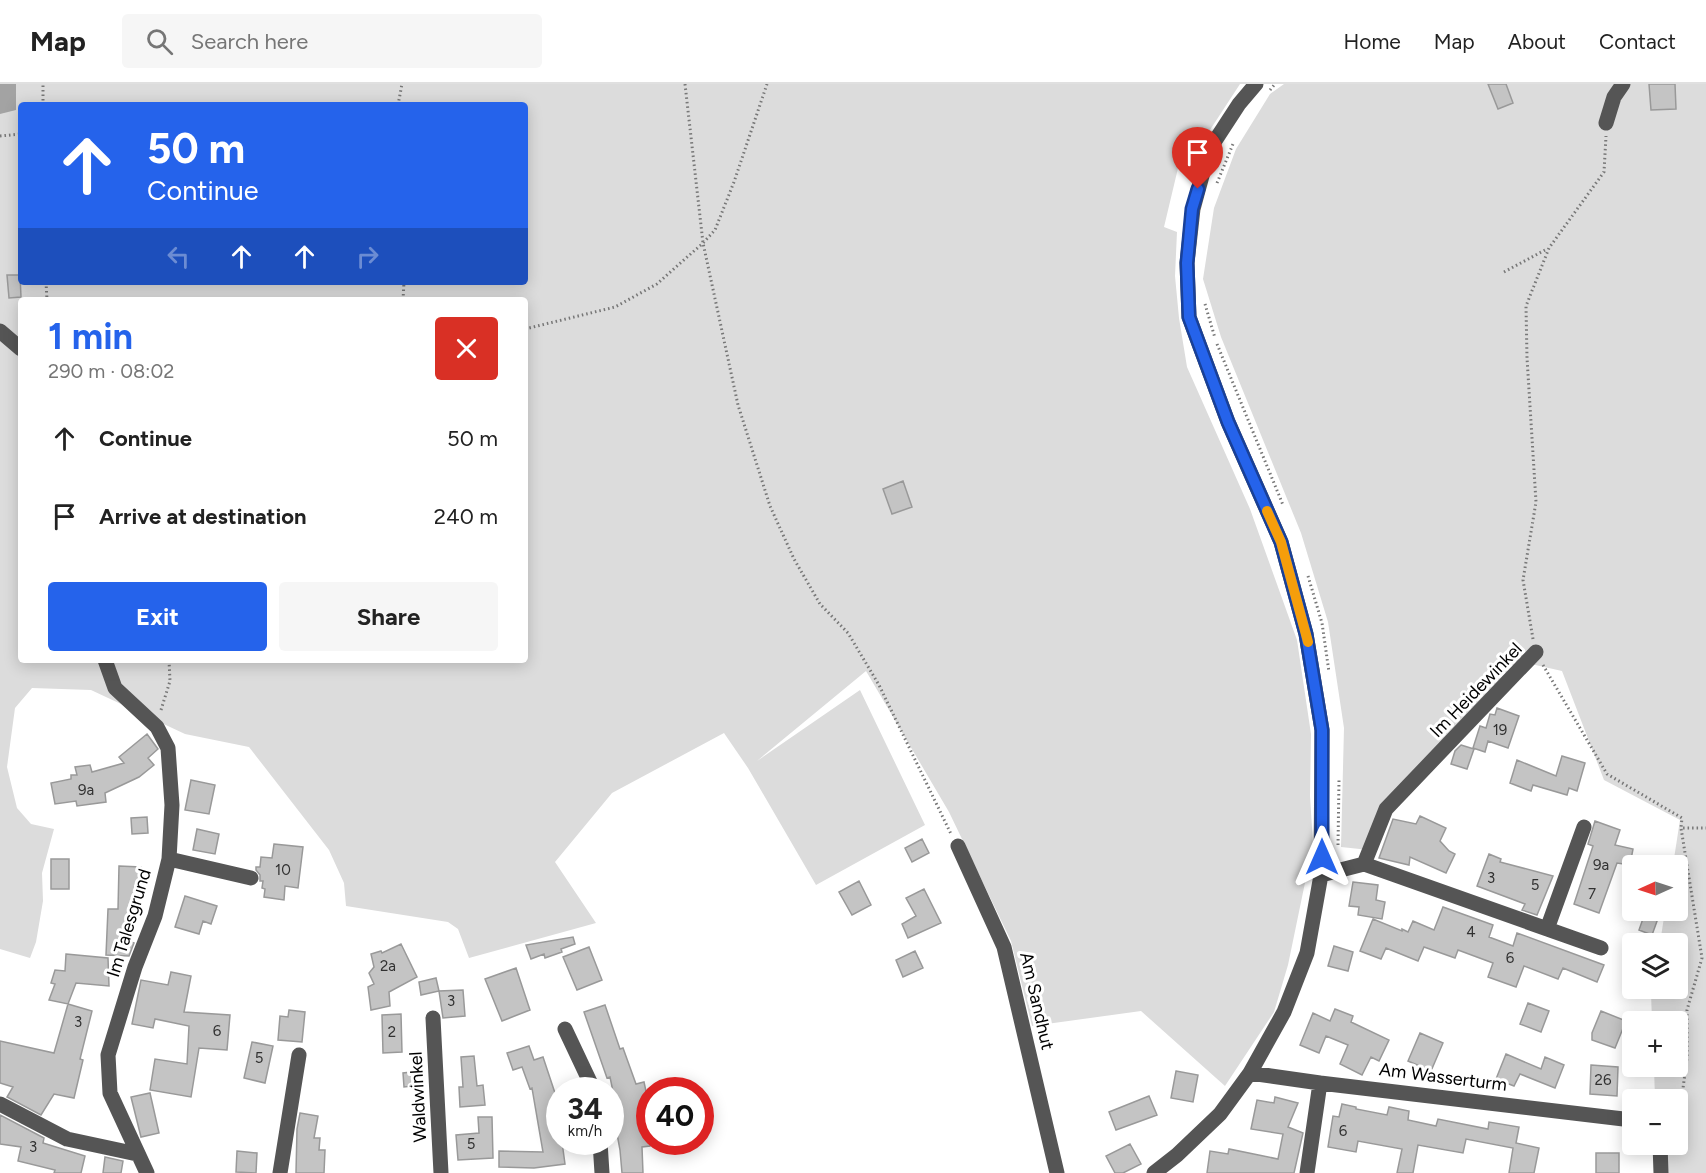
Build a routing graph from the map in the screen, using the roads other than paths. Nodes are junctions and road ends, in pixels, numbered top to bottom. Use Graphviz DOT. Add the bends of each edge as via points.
graph roads {
  1 [pos="1623,84"];
  2 [pos="1263,87"];
  3 [pos="1606,123"];
  4 [pos="0,331"];
  5 [pos="18,346"];
  6 [pos="1536,652"];
  7 [pos="106,663"];
  8 [pos="1584,827"];
  9 [pos="958,846"];
  10 [pos="169,859"];
  11 [pos="1364,864"];
  12 [pos="1321,875"];
  13 [pos="251,878"];
  14 [pos="1547,929"];
  15 [pos="1601,948"];
  16 [pos="433,1018"];
  17 [pos="566,1029"];
  18 [pos="299,1054"];
  19 [pos="1250,1072"];
  20 [pos="588,1077"];
  21 [pos="1320,1083"];
  22 [pos="0,1104"];
  23 [pos="1622,1119"];
  24 [pos="138,1154"];
  25 [pos="601,1155"];
  26 [pos="1660,1155"];
  27 [pos="147,1173"];
  28 [pos="280,1173"];
  29 [pos="441,1173"];
  30 [pos="602,1173"];
  31 [pos="1057,1173"];
  32 [pos="1154,1173"];
  33 [pos="1307,1173"];
  34 [pos="1661,1173"];
  1 -- 3 [label="street" via="1614,97"];
  2 -- 12 [label="street" via="1239,104 1209,150 1192,209 1187,263 1189,317 1228,422 1281,542 1306,634 1322,730"];
  4 -- 5 [label="street"];
  6 -- 11 [label="street, Im Heidewinkel" via="1386,809"];
  7 -- 10 [label="street, Im Talesgrund" via="116,688 157,727 168,748 172,805"];
  8 -- 14 [label="street"];
  9 -- 31 [label="street, Am Sandhut" via="1004,947"];
  10 -- 13 [label="street"];
  10 -- 24 [label="street, Im Talesgrund" via="108,1055 110,1093"];
  11 -- 12 [label="street"];
  11 -- 14 [label="street"];
  12 -- 19 [label="street" via="1306,952 1284,1012"];
  14 -- 15 [label="street"];
  16 -- 29 [label="street, Waldwinkel"];
  17 -- 20 [label="street"];
  18 -- 28 [label="street"];
  19 -- 21 [label="street, Am Wasserturm"];
  19 -- 32 [label="street" via="1220,1114"];
  21 -- 23 [label="street, Am Wasserturm"];
  21 -- 33 [label="street"];
  22 -- 24 [label="street" via="67,1139"];
  24 -- 27 [label="street, Im Talesgrund"];
  25 -- 30 [label="street"];
  26 -- 34 [label="street"];
}
